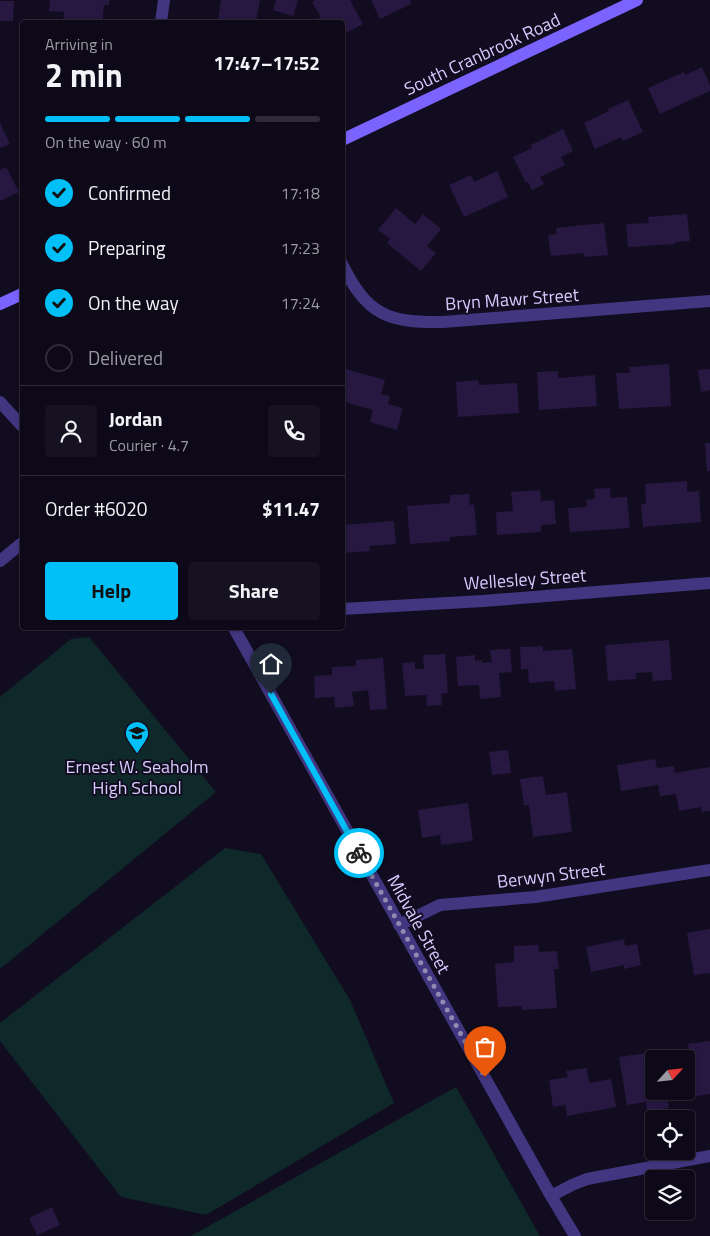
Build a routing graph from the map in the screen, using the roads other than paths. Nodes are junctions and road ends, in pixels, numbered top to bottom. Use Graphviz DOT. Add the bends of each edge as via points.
graph roads {
  1 [pos="164,0"];
  2 [pos="637,0"];
  3 [pos="161,20"];
  4 [pos="345,139"];
  5 [pos="345,269"];
  6 [pos="20,295"];
  7 [pos="710,300"];
  8 [pos="0,304"];
  9 [pos="0,402"];
  10 [pos="20,424"];
  11 [pos="20,545"];
  12 [pos="0,562"];
  13 [pos="710,583"];
  14 [pos="345,609"];
  15 [pos="235,630"];
  16 [pos="710,870"];
  17 [pos="399,925"];
  18 [pos="710,1156"];
  19 [pos="551,1196"];
  20 [pos="576,1236"];
  1 -- 3 [label="street"];
  2 -- 4 [label="street, South Cranbrook Road"];
  5 -- 7 [label="street, Bryn Mawr Street" via="371,306 388,317 415,322"];
  6 -- 8 [label="street"];
  9 -- 10 [label="street"];
  11 -- 12 [label="street"];
  13 -- 14 [label="street, Wellesley Street"];
  15 -- 17 [label="street, Midvale Street"];
  16 -- 17 [label="street, Berwyn Street" via="535,897 440,905"];
  17 -- 19 [label="street, Midvale Street"];
  18 -- 19 [label="street" via="587,1179"];
  19 -- 20 [label="street, Midvale Street"];
}
